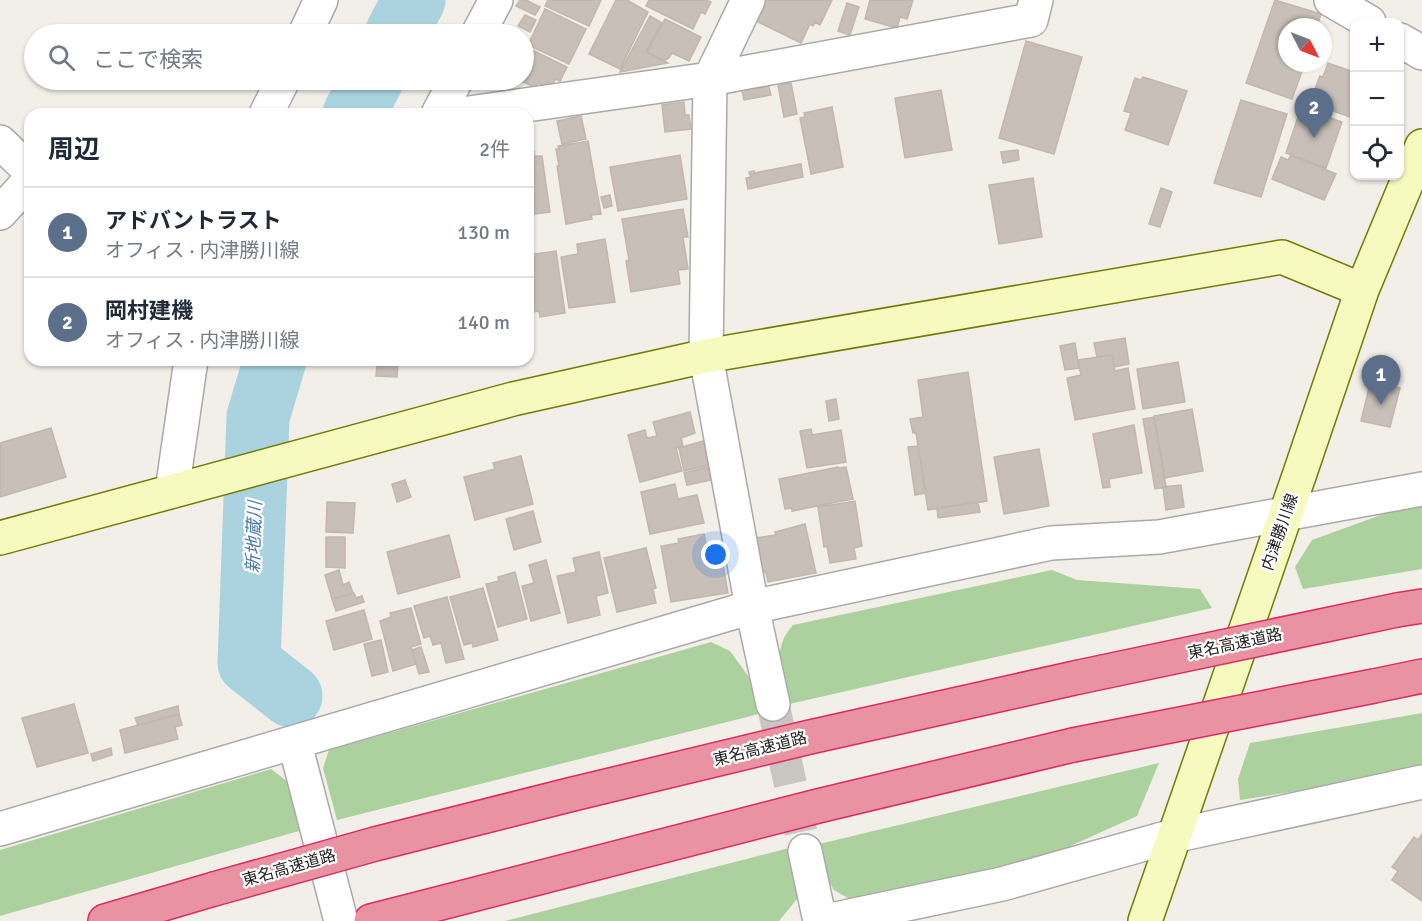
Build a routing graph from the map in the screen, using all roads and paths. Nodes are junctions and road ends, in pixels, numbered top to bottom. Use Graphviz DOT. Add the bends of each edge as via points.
graph roads {
  1 [pos="321,0"];
  2 [pos="495,0"];
  3 [pos="748,0"];
  4 [pos="1036,0"];
  5 [pos="1331,0"];
  6 [pos="1362,18"];
  7 [pos="310,24"];
  8 [pos="483,24"];
  9 [pos="1404,42"];
  10 [pos="1422,53"];
  11 [pos="710,79"];
  12 [pos="278,90"];
  13 [pos="451,90"];
  14 [pos="269,108"];
  15 [pos="441,108"];
  16 [pos="505,108"];
  17 [pos="0,142"];
  18 [pos="1422,146"];
  19 [pos="24,165"];
  20 [pos="24,187"];
  21 [pos="0,213"];
  22 [pos="1362,290"];
  23 [pos="706,356"];
  24 [pos="191,366"];
  25 [pos="184,489"];
  26 [pos="1422,489"];
  27 [pos="1286,514"];
  28 [pos="0,538"];
  29 [pos="752,607"];
  30 [pos="1409,608"];
  31 [pos="1422,676"];
  32 [pos="773,704"];
  33 [pos="295,744"];
  34 [pos="1422,782"];
  35 [pos="0,829"];
  36 [pos="1173,836"];
  37 [pos="805,851"];
  38 [pos="105,921"];
  39 [pos="341,921"];
  40 [pos="371,921"];
  41 [pos="820,921"];
  42 [pos="826,921"];
  43 [pos="1145,921"];
  1 -- 7 [label="street"];
  2 -- 8 [label="street"];
  3 -- 11 [label="street"];
  4 -- 11 [label="street" via="1031,20"];
  5 -- 6 [label="street"];
  9 -- 10 [label="street"];
  11 -- 16 [label="street"];
  11 -- 23 [label="street"];
  12 -- 14 [label="street"];
  13 -- 15 [label="street"];
  17 -- 19 [label="street"];
  18 -- 22 [label="street, 内津勝川線"];
  20 -- 21 [label="street"];
  22 -- 23 [label="street" via="1282,257"];
  22 -- 27 [label="street, 内津勝川線"];
  23 -- 25 [label="street" via="513,399"];
  23 -- 29 [label="street"];
  24 -- 25 [label="street"];
  25 -- 28 [label="street"];
  26 -- 27 [label="street"];
  27 -- 29 [label="street" via="1159,537 1051,543"];
  27 -- 36 [label="street, 内津勝川線"];
  29 -- 32 [label="street"];
  29 -- 33 [label="street"];
  30 -- 38 [label="highway, 東名高速道路, bridge" via="810,737 375,844"];
  31 -- 40 [label="highway, bridge" via="1073,745"];
  33 -- 35 [label="street"];
  33 -- 39 [label="street"];
  34 -- 36 [label="street"];
  36 -- 42 [label="street" via="1002,884"];
  36 -- 43 [label="street, 内津勝川線"];
  37 -- 41 [label="street"];
}
